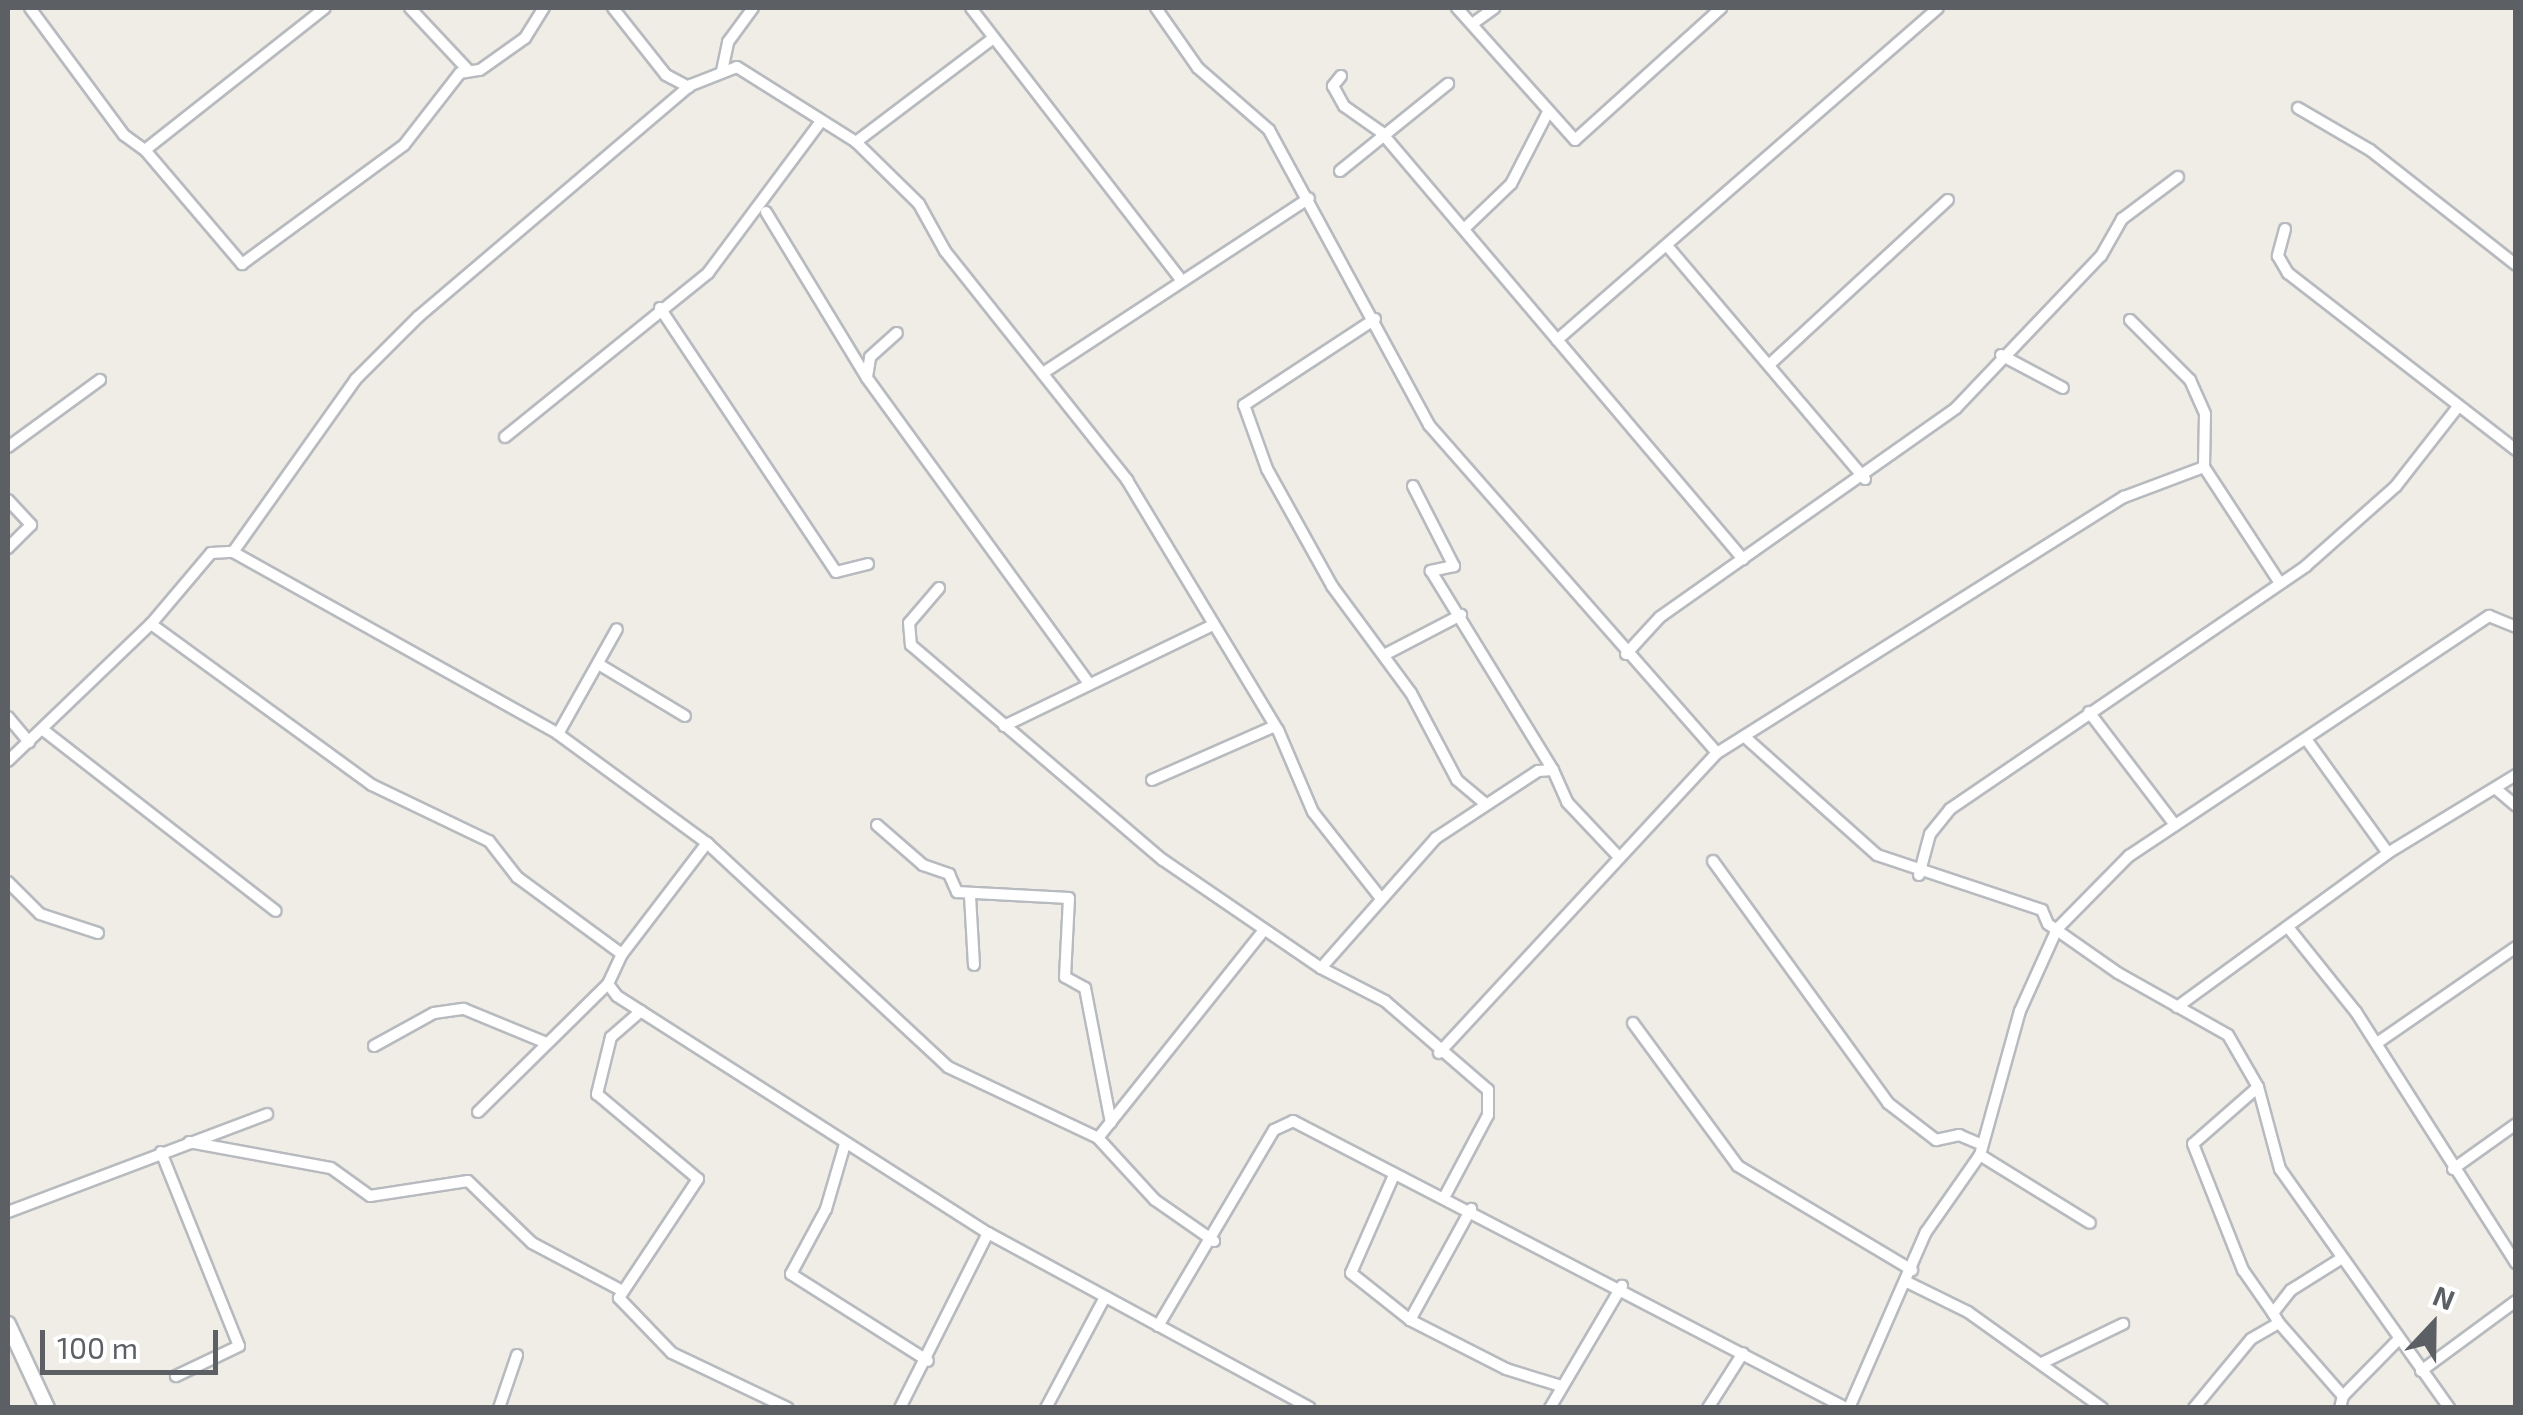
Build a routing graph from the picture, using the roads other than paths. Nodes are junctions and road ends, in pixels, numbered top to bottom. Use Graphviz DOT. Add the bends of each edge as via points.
graph roads {
  1 [pos="30,8"];
  2 [pos="325,8"];
  3 [pos="410,8"];
  4 [pos="544,8"];
  5 [pos="613,8"];
  6 [pos="753,8"];
  7 [pos="971,8"];
  8 [pos="1156,8"];
  9 [pos="1458,8"];
  10 [pos="1494,8"];
  11 [pos="1721,8"];
  12 [pos="1938,8"];
  13 [pos="1475,22"];
  14 [pos="991,40"];
  15 [pos="468,70"];
  16 [pos="722,71"];
  17 [pos="1341,76"];
  18 [pos="1448,84"];
  19 [pos="689,87"];
  20 [pos="2298,108"];
  21 [pos="1547,114"];
  22 [pos="819,124"];
  23 [pos="856,142"];
  24 [pos="146,150"];
  25 [pos="1340,171"];
  26 [pos="2178,177"];
  27 [pos="1309,198"];
  28 [pos="1948,200"];
  29 [pos="766,212"];
  30 [pos="1464,229"];
  31 [pos="2285,230"];
  32 [pos="1669,248"];
  33 [pos="2516,265"];
  34 [pos="1179,278"];
  35 [pos="660,308"];
  36 [pos="1375,319"];
  37 [pos="2130,320"];
  38 [pos="897,333"];
  39 [pos="1557,340"];
  40 [pos="2002,355"];
  41 [pos="1770,364"];
  42 [pos="1043,373"];
  43 [pos="867,378"];
  44 [pos="100,380"];
  45 [pos="2063,388"];
  46 [pos="2456,408"];
  47 [pos="505,437"];
  48 [pos="8,447"];
  49 [pos="2516,450"];
  50 [pos="2204,467"];
  51 [pos="1865,478"];
  52 [pos="1414,486"];
  53 [pos="8,500"];
  54 [pos="8,548"];
  55 [pos="232,552"];
  56 [pos="1743,558"];
  57 [pos="868,564"];
  58 [pos="2280,583"];
  59 [pos="939,588"];
  60 [pos="1461,615"];
  61 [pos="150,624"];
  62 [pos="1214,624"];
  63 [pos="2516,627"];
  64 [pos="617,629"];
  65 [pos="1626,654"];
  66 [pos="1384,655"];
  67 [pos="600,665"];
  68 [pos="1089,683"];
  69 [pos="2089,712"];
  70 [pos="8,716"];
  71 [pos="685,716"];
  72 [pos="1004,726"];
  73 [pos="1275,726"];
  74 [pos="42,730"];
  75 [pos="558,734"];
  76 [pos="1745,738"];
  77 [pos="2306,739"];
  78 [pos="29,742"];
  79 [pos="1718,753"];
  80 [pos="8,760"];
  81 [pos="1553,770"];
  82 [pos="2516,775"];
  83 [pos="1152,780"];
  84 [pos="2496,790"];
  85 [pos="1486,804"];
  86 [pos="2516,806"];
  87 [pos="877,824"];
  88 [pos="2175,825"];
  89 [pos="707,842"];
  90 [pos="1616,854"];
  91 [pos="2388,854"];
  92 [pos="1713,860"];
  93 [pos="1918,876"];
  94 [pos="8,882"];
  95 [pos="970,896"];
  96 [pos="1380,898"];
  97 [pos="276,911"];
  98 [pos="2058,929"];
  99 [pos="1264,930"];
  100 [pos="2291,932"];
  101 [pos="98,934"];
  102 [pos="2516,947"];
  103 [pos="622,954"];
  104 [pos="974,965"];
  105 [pos="1320,968"];
  106 [pos="608,984"];
  107 [pos="2177,1007"];
  108 [pos="641,1011"];
  109 [pos="1634,1024"];
  110 [pos="544,1042"];
  111 [pos="2377,1043"];
  112 [pos="374,1046"];
  113 [pos="1439,1053"];
  114 [pos="2258,1087"];
  115 [pos="478,1112"];
  116 [pos="267,1114"];
  117 [pos="1111,1123"];
  118 [pos="2516,1124"];
  119 [pos="1098,1138"];
  120 [pos="189,1142"];
  121 [pos="844,1144"];
  122 [pos="1981,1150"];
  123 [pos="161,1152"];
  124 [pos="2453,1170"];
  125 [pos="1394,1174"];
  126 [pos="1446,1194"];
  127 [pos="1471,1209"];
  128 [pos="8,1212"];
  129 [pos="2090,1223"];
  130 [pos="988,1233"];
  131 [pos="1214,1240"];
  132 [pos="2342,1258"];
  133 [pos="2516,1263"];
  134 [pos="1912,1270"];
  135 [pos="1908,1282"];
  136 [pos="1622,1286"];
  137 [pos="619,1289"];
  138 [pos="1105,1297"];
  139 [pos="1175,1302"];
  140 [pos="2516,1302"];
  141 [pos="2276,1318"];
  142 [pos="1410,1320"];
  143 [pos="8,1324"];
  144 [pos="2123,1324"];
  145 [pos="1158,1326"];
  146 [pos="1174,1333"];
  147 [pos="2398,1341"];
  148 [pos="1743,1353"];
  149 [pos="518,1354"];
  150 [pos="928,1362"];
  151 [pos="2044,1362"];
  152 [pos="2422,1371"];
  153 [pos="176,1376"];
  154 [pos="1561,1386"];
  155 [pos="2341,1402"];
  156 [pos="46,1408"];
  157 [pos="499,1408"];
  158 [pos="788,1408"];
  159 [pos="900,1408"];
  160 [pos="1046,1408"];
  161 [pos="1310,1408"];
  162 [pos="1550,1408"];
  163 [pos="1708,1408"];
  164 [pos="1848,1408"];
  165 [pos="2102,1408"];
  166 [pos="2194,1408"];
  167 [pos="2450,1408"];
  1 -- 24 [label="street" via="124,136"];
  2 -- 24 [label="street"];
  3 -- 15 [label="street"];
  4 -- 15 [label="street" via="526,38"];
  5 -- 19 [label="street" via="666,75"];
  6 -- 16 [label="street" via="728,42"];
  7 -- 14 [label="street"];
  8 -- 27 [label="street" via="1198,68 1269,130"];
  9 -- 13 [label="street"];
  10 -- 13 [label="street"];
  11 -- 21 [label="street" via="1575,140"];
  12 -- 32 [label="street"];
  13 -- 21 [label="street"];
  14 -- 23 [label="street"];
  14 -- 34 [label="street"];
  15 -- 24 [label="street" via="425,110 404,145 242,264"];
  16 -- 19 [label="street"];
  16 -- 22 [label="street" via="737,67"];
  17 -- 30 [label="street" via="1333,86 1344,106 1381,132"];
  18 -- 25 [label="street"];
  19 -- 55 [label="street" via="468,269 356,379"];
  20 -- 33 [label="street" via="2370,150"];
  21 -- 30 [label="street" via="1510,184"];
  22 -- 23 [label="street"];
  22 -- 35 [label="street" via="732,247"];
  23 -- 42 [label="street" via="919,204 945,252"];
  26 -- 40 [label="street" via="2122,219 2101,256"];
  27 -- 34 [label="street"];
  27 -- 36 [label="street"];
  28 -- 41 [label="street"];
  29 -- 43 [label="street"];
  30 -- 39 [label="street"];
  31 -- 46 [label="street" via="2278,256 2288,273"];
  32 -- 39 [label="street"];
  32 -- 41 [label="street"];
  34 -- 42 [label="street"];
  35 -- 47 [label="street"];
  35 -- 57 [label="street" via="836,572"];
  36 -- 65 [label="street" via="1429,425"];
  36 -- 66 [label="street" via="1244,405 1290,516"];
  37 -- 50 [label="street" via="2190,380 2206,424"];
  38 -- 43 [label="street" via="870,357"];
  39 -- 56 [label="street"];
  40 -- 45 [label="street"];
  40 -- 51 [label="street" via="1956,408"];
  41 -- 51 [label="street"];
  42 -- 62 [label="street" via="1127,480"];
  43 -- 68 [label="street"];
  44 -- 48 [label="street"];
  46 -- 49 [label="street"];
  46 -- 58 [label="street" via="2396,486"];
  50 -- 58 [label="street"];
  50 -- 76 [label="street" via="2124,497"];
  51 -- 56 [label="street"];
  52 -- 60 [label="street" via="1454,566 1431,570"];
  53 -- 54 [label="street" via="31,525"];
  55 -- 61 [label="street" via="211,552"];
  55 -- 75 [label="street"];
  56 -- 65 [label="street"];
  58 -- 69 [label="street"];
  59 -- 72 [label="street" via="906,639"];
  60 -- 66 [label="street"];
  60 -- 81 [label="street"];
  61 -- 74 [label="street"];
  61 -- 103 [label="street" via="372,785 489,842 517,878"];
  62 -- 68 [label="street"];
  62 -- 73 [label="street"];
  63 -- 77 [label="street" via="2489,616"];
  64 -- 67 [label="street"];
  65 -- 79 [label="street"];
  66 -- 85 [label="street" via="1457,780"];
  67 -- 71 [label="street"];
  67 -- 75 [label="street"];
  68 -- 72 [label="street"];
  69 -- 88 [label="street"];
  69 -- 93 [label="street" via="1950,810 1930,834"];
  70 -- 78 [label="street"];
  72 -- 99 [label="street" via="1163,860"];
  73 -- 83 [label="street"];
  73 -- 96 [label="street" via="1313,812"];
  74 -- 78 [label="street"];
  74 -- 97 [label="street"];
  75 -- 89 [label="street"];
  76 -- 79 [label="street"];
  76 -- 93 [label="street" via="1877,855"];
  77 -- 88 [label="street"];
  77 -- 91 [label="street"];
  78 -- 80 [label="street"];
  79 -- 90 [label="street"];
  81 -- 85 [label="street"];
  81 -- 90 [label="street" via="1567,802"];
  82 -- 84 [label="street"];
  84 -- 86 [label="street"];
  84 -- 91 [label="street"];
  85 -- 96 [label="street"];
  87 -- 95 [label="street"];
  88 -- 98 [label="street"];
  89 -- 103 [label="street"];
  89 -- 119 [label="street" via="948,1067"];
  90 -- 113 [label="street"];
  91 -- 100 [label="street"];
  92 -- 122 [label="street" via="1888,1103 1936,1140 1958,1135"];
  93 -- 98 [label="street" via="2042,910"];
  94 -- 101 [label="street" via="40,914"];
  95 -- 104 [label="street"];
  95 -- 117 [label="street" via="1069,898 1065,977 1085,988 1088,1045"];
  96 -- 105 [label="street"];
  98 -- 107 [label="street"];
  98 -- 122 [label="street" via="2020,1011"];
  99 -- 105 [label="street"];
  99 -- 117 [label="street"];
  100 -- 107 [label="street"];
  100 -- 111 [label="street"];
  102 -- 111 [label="street"];
  103 -- 106 [label="street"];
  105 -- 113 [label="street" via="1385,1001"];
  106 -- 108 [label="street"];
  106 -- 110 [label="street"];
  107 -- 114 [label="street" via="2228,1035"];
  108 -- 121 [label="street"];
  108 -- 137 [label="street" via="611,1037 597,1094 698,1179"];
  109 -- 134 [label="street" via="1738,1166"];
  110 -- 112 [label="street" via="464,1009 434,1013"];
  110 -- 115 [label="street"];
  111 -- 124 [label="street"];
  113 -- 126 [label="street" via="1488,1090 1492,1104"];
  114 -- 132 [label="street" via="2267,1146"];
  114 -- 141 [label="street" via="2194,1144 2242,1270"];
  116 -- 120 [label="street"];
  117 -- 119 [label="street"];
  118 -- 124 [label="street"];
  119 -- 131 [label="street" via="1155,1200"];
  120 -- 123 [label="street"];
  120 -- 137 [label="street" via="331,1168 370,1196 468,1180 532,1243"];
  121 -- 130 [label="street"];
  121 -- 150 [label="street" via="826,1210 792,1274"];
  122 -- 129 [label="street"];
  122 -- 134 [label="street" via="1942,1204"];
  123 -- 128 [label="street"];
  123 -- 153 [label="street" via="239,1346"];
  124 -- 133 [label="street"];
  125 -- 126 [label="street"];
  125 -- 131 [label="street" via="1285,1121"];
  125 -- 142 [label="street" via="1349,1269"];
  126 -- 127 [label="street"];
  127 -- 136 [label="street"];
  127 -- 142 [label="street"];
  130 -- 138 [label="street"];
  130 -- 150 [label="street"];
  131 -- 139 [label="street"];
  132 -- 141 [label="street" via="2311,1273"];
  132 -- 147 [label="street"];
  134 -- 135 [label="street"];
  135 -- 151 [label="street"];
  135 -- 164 [label="street"];
  136 -- 148 [label="street"];
  136 -- 154 [label="street"];
  137 -- 158 [label="street" via="622,1304 672,1353"];
  138 -- 145 [label="street"];
  138 -- 160 [label="street"];
  139 -- 145 [label="street"];
  139 -- 146 [label="street"];
  140 -- 152 [label="street"];
  141 -- 155 [label="street"];
  141 -- 166 [label="street"];
  142 -- 154 [label="street"];
  143 -- 156 [label="street"];
  144 -- 151 [label="street"];
  145 -- 146 [label="street"];
  146 -- 161 [label="street"];
  147 -- 152 [label="street"];
  147 -- 155 [label="street"];
  148 -- 163 [label="street"];
  148 -- 164 [label="street"];
  149 -- 157 [label="street"];
  150 -- 159 [label="street"];
  151 -- 165 [label="street"];
  152 -- 167 [label="street"];
  154 -- 162 [label="street"];
}
